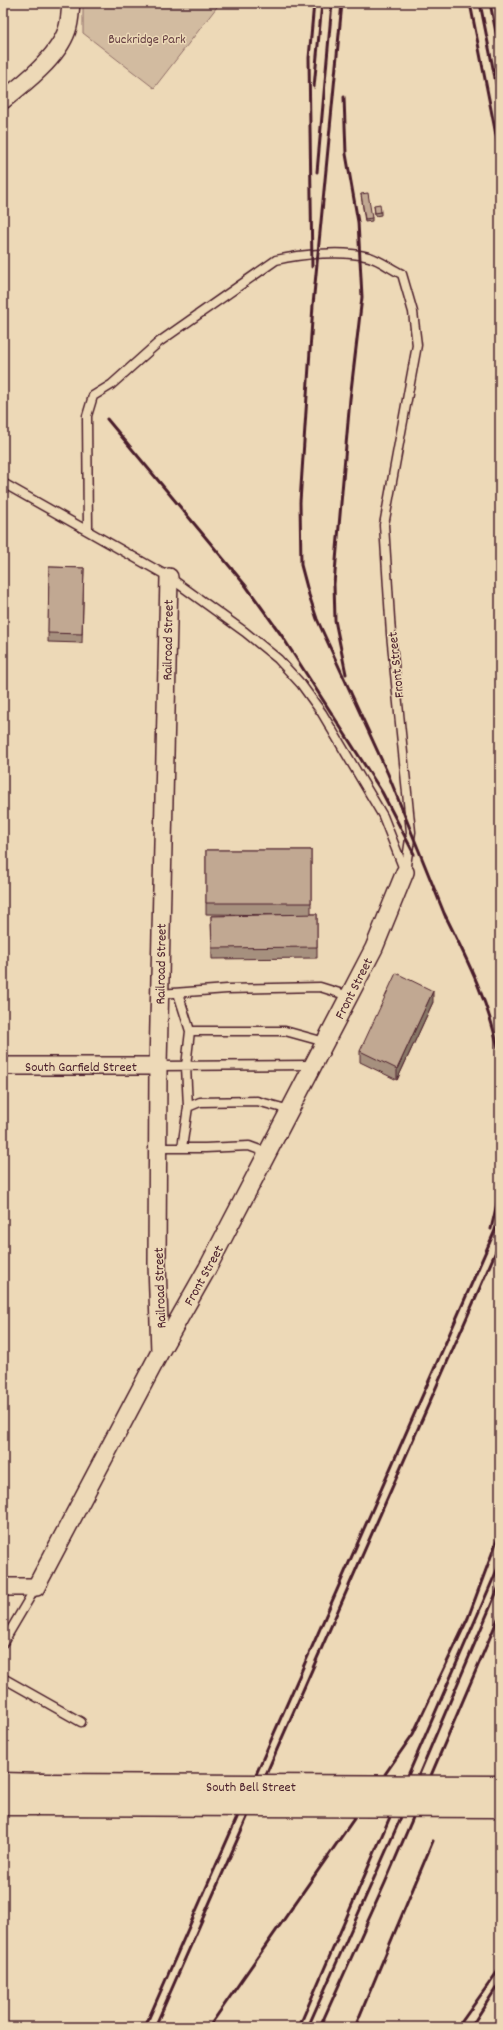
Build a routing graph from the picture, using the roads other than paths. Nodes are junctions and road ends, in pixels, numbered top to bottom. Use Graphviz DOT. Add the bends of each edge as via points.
graph roads {
  1 [pos="70,3"];
  2 [pos="3,100"];
  3 [pos="3,483"];
  4 [pos="88,530"];
  5 [pos="169,577"];
  6 [pos="405,872"];
  7 [pos="178,993"];
  8 [pos="160,994"];
  9 [pos="349,996"];
  10 [pos="190,1031"];
  11 [pos="325,1042"];
  12 [pos="313,1065"];
  13 [pos="3,1066"];
  14 [pos="158,1066"];
  15 [pos="186,1066"];
  16 [pos="188,1107"];
  17 [pos="290,1110"];
  18 [pos="158,1148"];
  19 [pos="182,1148"];
  20 [pos="268,1152"];
  21 [pos="160,1352"];
  22 [pos="3,1586"];
  23 [pos="36,1586"];
  24 [pos="3,1643"];
  25 [pos="3,1678"];
  26 [pos="81,1722"];
  27 [pos="3,1784"];
  28 [pos="500,1787"];
  29 [pos="38,1794"];
  30 [pos="3,1804"];
  31 [pos="500,1806"];
  1 -- 2 [label="street" via="69,24 62,41 42,66"];
  3 -- 4 [label="lane"];
  4 -- 5 [label="lane"];
  4 -- 6 [label="lane, Front Street" via="87,416 93,396 111,385 159,342 276,260 295,256 356,255 370,257 402,274 413,312 417,345 384,525 391,634 411,832"];
  5 -- 6 [label="lane" via="245,632 278,659 301,684 322,713 383,816"];
  5 -- 8 [label="street, Railroad Street"];
  6 -- 9 [label="street, Front Street" via="386,921"];
  7 -- 8 [label="lane"];
  7 -- 9 [label="lane" via="320,987"];
  7 -- 10 [label="lane"];
  8 -- 14 [label="street, Railroad Street"];
  9 -- 11 [label="street, Front Street"];
  10 -- 11 [label="lane" via="285,1031"];
  10 -- 15 [label="lane"];
  11 -- 12 [label="street, Front Street"];
  12 -- 15 [label="lane"];
  12 -- 17 [label="street, Front Street"];
  13 -- 14 [label="street, South Garfield Street"];
  14 -- 15 [label="lane"];
  14 -- 18 [label="street, Railroad Street"];
  15 -- 16 [label="lane"];
  16 -- 17 [label="lane" via="200,1102 257,1101"];
  16 -- 19 [label="lane"];
  17 -- 20 [label="street, Front Street"];
  18 -- 19 [label="lane"];
  18 -- 21 [label="street, Railroad Street" via="157,1264"];
  19 -- 20 [label="lane" via="249,1146"];
  20 -- 21 [label="street, Front Street"];
  21 -- 23 [label="street, Front Street"];
  22 -- 23 [label="street"];
  23 -- 24 [label="lane"];
  25 -- 26 [label="lane"];
  27 -- 29 [label="main road, South Bell Street"];
  28 -- 29 [label="main road, South Bell Street, bridge"];
  29 -- 30 [label="main road, South Bell Street"];
  29 -- 31 [label="main road, South Bell Street, bridge"];
}
